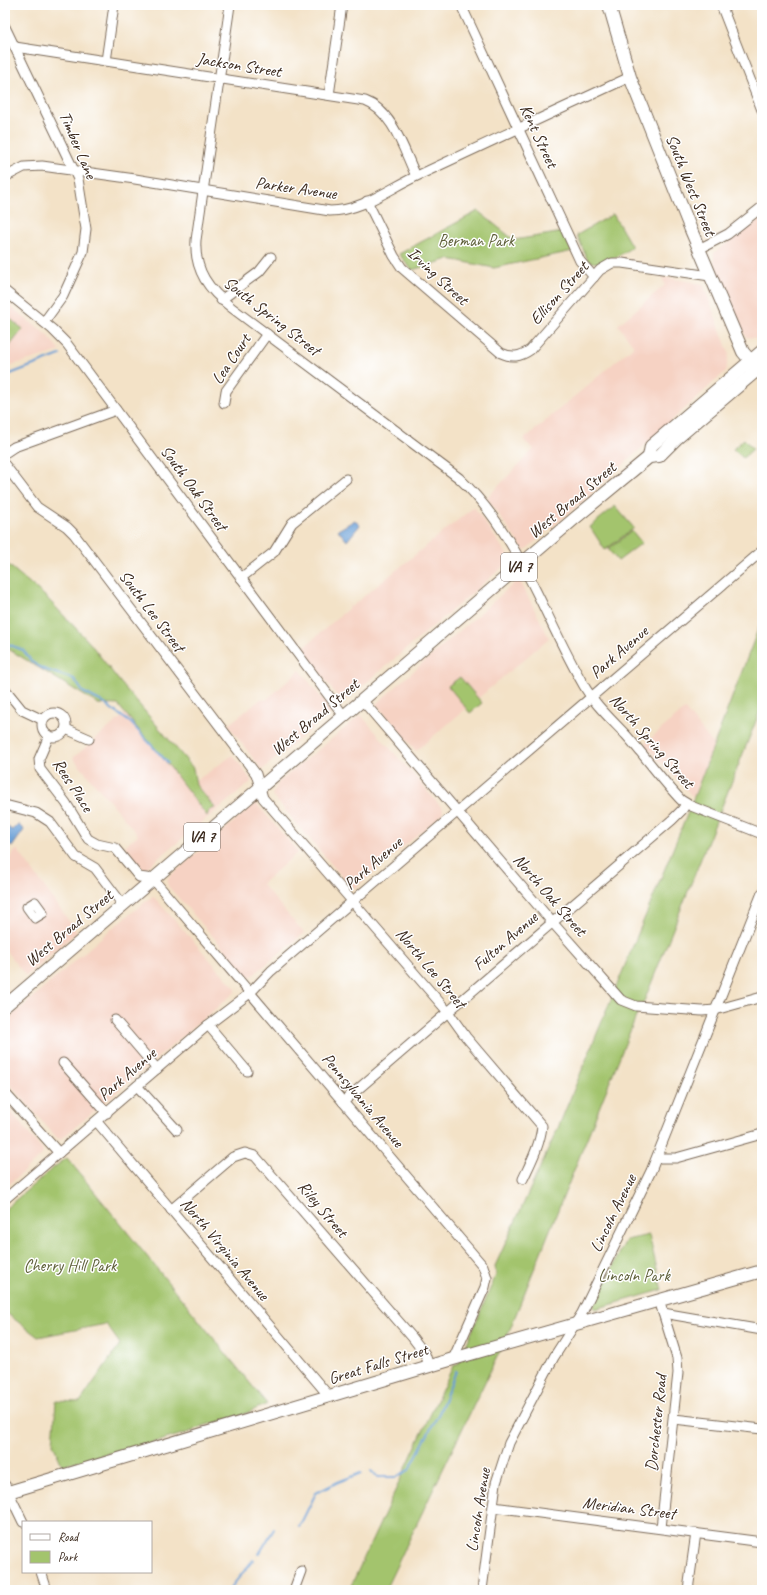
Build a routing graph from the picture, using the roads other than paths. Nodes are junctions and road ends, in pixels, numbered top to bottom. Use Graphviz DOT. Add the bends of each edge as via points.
graph roads {
  1 [pos="114,5"];
  2 [pos="230,5"];
  3 [pos="342,5"];
  4 [pos="461,5"];
  5 [pos="609,5"];
  6 [pos="721,5"];
  7 [pos="5,27"];
  8 [pos="15,48"];
  9 [pos="106,61"];
  10 [pos="630,76"];
  11 [pos="218,78"];
  12 [pos="329,96"];
  13 [pos="762,110"];
  14 [pos="517,129"];
  15 [pos="74,170"];
  16 [pos="416,176"];
  17 [pos="5,177"];
  18 [pos="203,190"];
  19 [pos="367,202"];
  20 [pos="762,207"];
  21 [pos="698,249"];
  22 [pos="272,257"];
  23 [pos="710,276"];
  24 [pos="594,277"];
  25 [pos="5,291"];
  26 [pos="221,300"];
  27 [pos="44,322"];
  28 [pos="471,328"];
  29 [pos="267,334"];
  30 [pos="762,351"];
  31 [pos="758,368"];
  32 [pos="224,403"];
  33 [pos="116,410"];
  34 [pos="5,454"];
  35 [pos="5,465"];
  36 [pos="346,479"];
  37 [pos="762,551"];
  38 [pos="522,564"];
  39 [pos="241,578"];
  40 [pos="5,689"];
  41 [pos="591,697"];
  42 [pos="362,700"];
  43 [pos="344,716"];
  44 [pos="43,720"];
  45 [pos="66,729"];
  46 [pos="49,736"];
  47 [pos="89,739"];
  48 [pos="260,787"];
  49 [pos="686,804"];
  50 [pos="5,806"];
  51 [pos="458,812"];
  52 [pos="762,834"];
  53 [pos="153,879"];
  54 [pos="762,893"];
  55 [pos="354,902"];
  56 [pos="123,905"];
  57 [pos="552,922"];
  58 [pos="250,992"];
  59 [pos="762,997"];
  60 [pos="5,1006"];
  61 [pos="715,1010"];
  62 [pos="448,1012"];
  63 [pos="115,1020"];
  64 [pos="208,1025"];
  65 [pos="63,1063"];
  66 [pos="157,1069"];
  67 [pos="247,1070"];
  68 [pos="137,1086"];
  69 [pos="5,1093"];
  70 [pos="343,1102"];
  71 [pos="107,1113"];
  72 [pos="97,1122"];
  73 [pos="177,1130"];
  74 [pos="762,1134"];
  75 [pos="59,1153"];
  76 [pos="657,1158"];
  77 [pos="523,1179"];
  78 [pos="5,1199"];
  79 [pos="171,1210"];
  80 [pos="762,1271"];
  81 [pos="659,1300"];
  82 [pos="663,1313"];
  83 [pos="576,1324"];
  84 [pos="762,1330"];
  85 [pos="453,1359"];
  86 [pos="429,1366"];
  87 [pos="329,1396"];
  88 [pos="674,1419"];
  89 [pos="762,1429"];
  90 [pos="6,1490"];
  91 [pos="493,1507"];
  92 [pos="22,1521"];
  93 [pos="661,1528"];
  94 [pos="696,1533"];
  95 [pos="762,1542"];
  96 [pos="301,1570"];
  97 [pos="41,1573"];
  98 [pos="47,1590"];
  99 [pos="294,1590"];
  100 [pos="482,1590"];
  101 [pos="688,1590"];
  1 -- 9 [label="street"];
  2 -- 11 [label="street, South Spring Street"];
  3 -- 12 [label="street"];
  4 -- 14 [label="street, Kent Street"];
  5 -- 10 [label="main road, South West Street"];
  6 -- 13 [label="street"];
  7 -- 8 [label="street, Timber Lane"];
  8 -- 9 [label="street, Jackson Street"];
  8 -- 15 [label="street, Timber Lane"];
  9 -- 11 [label="street, Jackson Street"];
  10 -- 14 [label="street, Parker Avenue"];
  10 -- 21 [label="main road, South West Street"];
  11 -- 12 [label="street, Jackson Street"];
  11 -- 18 [label="street, South Spring Street"];
  12 -- 16 [label="street, Jackson Street" via="365,101 380,108 388,118"];
  14 -- 16 [label="street, Parker Avenue"];
  14 -- 24 [label="street, Kent Street" via="580,261"];
  15 -- 17 [label="street, Parker Avenue" via="33,166"];
  15 -- 18 [label="street, Parker Avenue"];
  15 -- 27 [label="street, Timber Lane" via="79,184 86,230 85,246 63,296"];
  16 -- 19 [label="street, Parker Avenue"];
  18 -- 19 [label="street, Parker Avenue" via="330,211 350,209"];
  18 -- 26 [label="street, South Spring Street" via="196,240 197,258 203,279"];
  19 -- 28 [label="street, Irving Street" via="399,264"];
  20 -- 21 [label="street" via="728,234"];
  21 -- 23 [label="main road, South West Street"];
  22 -- 26 [label="street" via="253,276"];
  23 -- 24 [label="street, Ellison Street" via="618,263 605,266"];
  23 -- 31 [label="main road, South West Street" via="743,352"];
  24 -- 28 [label="street, Ellison Street" via="524,354 513,356 501,353"];
  25 -- 27 [label="street, South Oak Street"];
  26 -- 29 [label="street, South Spring Street"];
  27 -- 33 [label="street, South Oak Street" via="72,351"];
  29 -- 32 [label="street, Lea Court" via="226,391"];
  29 -- 38 [label="street, South Spring Street" via="459,478 480,500"];
  30 -- 31 [label="main road, West Broad Street / VA 7"];
  31 -- 38 [label="main road, West Broad Street / VA 7" via="659,456 649,456"];
  33 -- 34 [label="street" via="14,447"];
  33 -- 39 [label="street, South Oak Street"];
  35 -- 48 [label="street, South Lee Street" via="37,508 74,534 256,774"];
  36 -- 39 [label="street" via="292,523 274,552"];
  37 -- 41 [label="street, Park Avenue"];
  38 -- 41 [label="street, North Spring Street" via="549,621"];
  38 -- 42 [label="main road, West Broad Street / VA 7"];
  39 -- 43 [label="street, South Oak Street"];
  40 -- 44 [label="street" via="22,710"];
  41 -- 49 [label="street, North Spring Street"];
  41 -- 51 [label="street, Park Avenue"];
  42 -- 43 [label="main road, West Broad Street / VA 7"];
  42 -- 51 [label="street, North Oak Street"];
  43 -- 48 [label="main road, West Broad Street / VA 7"];
  44 -- 45 [label="street" via="50,713 58,714 64,719"];
  44 -- 46 [label="street, Rees Place" via="43,730"];
  45 -- 46 [label="street" via="59,736"];
  45 -- 47 [label="street"];
  46 -- 53 [label="street, Rees Place" via="39,759 40,769 66,803 88,839 115,848 139,877"];
  48 -- 53 [label="main road, West Broad Street / VA 7"];
  48 -- 55 [label="street, North Lee Street" via="264,798"];
  49 -- 52 [label="street, North Spring Street"];
  49 -- 57 [label="street, Fulton Avenue" via="672,820"];
  50 -- 56 [label="street" via="36,813 50,822 76,857 95,868"];
  51 -- 55 [label="street, Park Avenue"];
  51 -- 57 [label="street, North Oak Street"];
  53 -- 56 [label="main road, West Broad Street / VA 7"];
  53 -- 58 [label="street, Pennsylvania Avenue"];
  54 -- 61 [label="street, Lincoln Avenue"];
  55 -- 58 [label="street, Park Avenue" via="271,971"];
  55 -- 62 [label="street, North Lee Street"];
  56 -- 60 [label="main road, West Broad Street / VA 7"];
  57 -- 61 [label="street, North Oak Street" via="623,1002 636,1006 676,1010"];
  57 -- 62 [label="street, Fulton Avenue"];
  58 -- 64 [label="street, Park Avenue"];
  58 -- 70 [label="street, Pennsylvania Avenue"];
  59 -- 61 [label="street, North Oak Street"];
  61 -- 76 [label="street, Lincoln Avenue"];
  62 -- 70 [label="street, Fulton Avenue"];
  62 -- 77 [label="street, North Lee Street" via="466,1037 542,1126 534,1156"];
  63 -- 66 [label="street"];
  64 -- 66 [label="street, Park Avenue"];
  64 -- 67 [label="street"];
  65 -- 71 [label="street"];
  66 -- 68 [label="street, Park Avenue"];
  68 -- 71 [label="street, Park Avenue"];
  68 -- 73 [label="street"];
  69 -- 75 [label="street"];
  70 -- 85 [label="street, Pennsylvania Avenue" via="486,1271 485,1287"];
  71 -- 72 [label="street, Park Avenue"];
  72 -- 75 [label="street, Park Avenue"];
  72 -- 79 [label="street, North Virginia Avenue"];
  74 -- 76 [label="street" via="676,1158"];
  75 -- 78 [label="street, Park Avenue"];
  76 -- 83 [label="street, Lincoln Avenue"];
  79 -- 86 [label="street, Riley Street" via="233,1157 245,1153 255,1156 412,1337 426,1356"];
  79 -- 87 [label="street, North Virginia Avenue"];
  80 -- 81 [label="main road, Great Falls Street"];
  81 -- 82 [label="street, Dorchester Road"];
  81 -- 83 [label="main road, Great Falls Street"];
  82 -- 84 [label="street"];
  82 -- 88 [label="street, Dorchester Road" via="677,1358"];
  83 -- 85 [label="main road, Great Falls Street"];
  83 -- 91 [label="street, Lincoln Avenue" via="554,1357 511,1438 497,1480"];
  85 -- 86 [label="main road, Great Falls Street"];
  86 -- 87 [label="main road, Great Falls Street"];
  87 -- 90 [label="main road, Great Falls Street"];
  88 -- 89 [label="street"];
  88 -- 93 [label="street, Dorchester Road"];
  90 -- 92 [label="street"];
  91 -- 93 [label="street, Meridian Street"];
  91 -- 100 [label="street, Lincoln Avenue"];
  93 -- 94 [label="street, Meridian Street"];
  94 -- 95 [label="street, Meridian Street"];
  94 -- 101 [label="street"];
  96 -- 99 [label="street"];
  97 -- 98 [label="street"];
}
